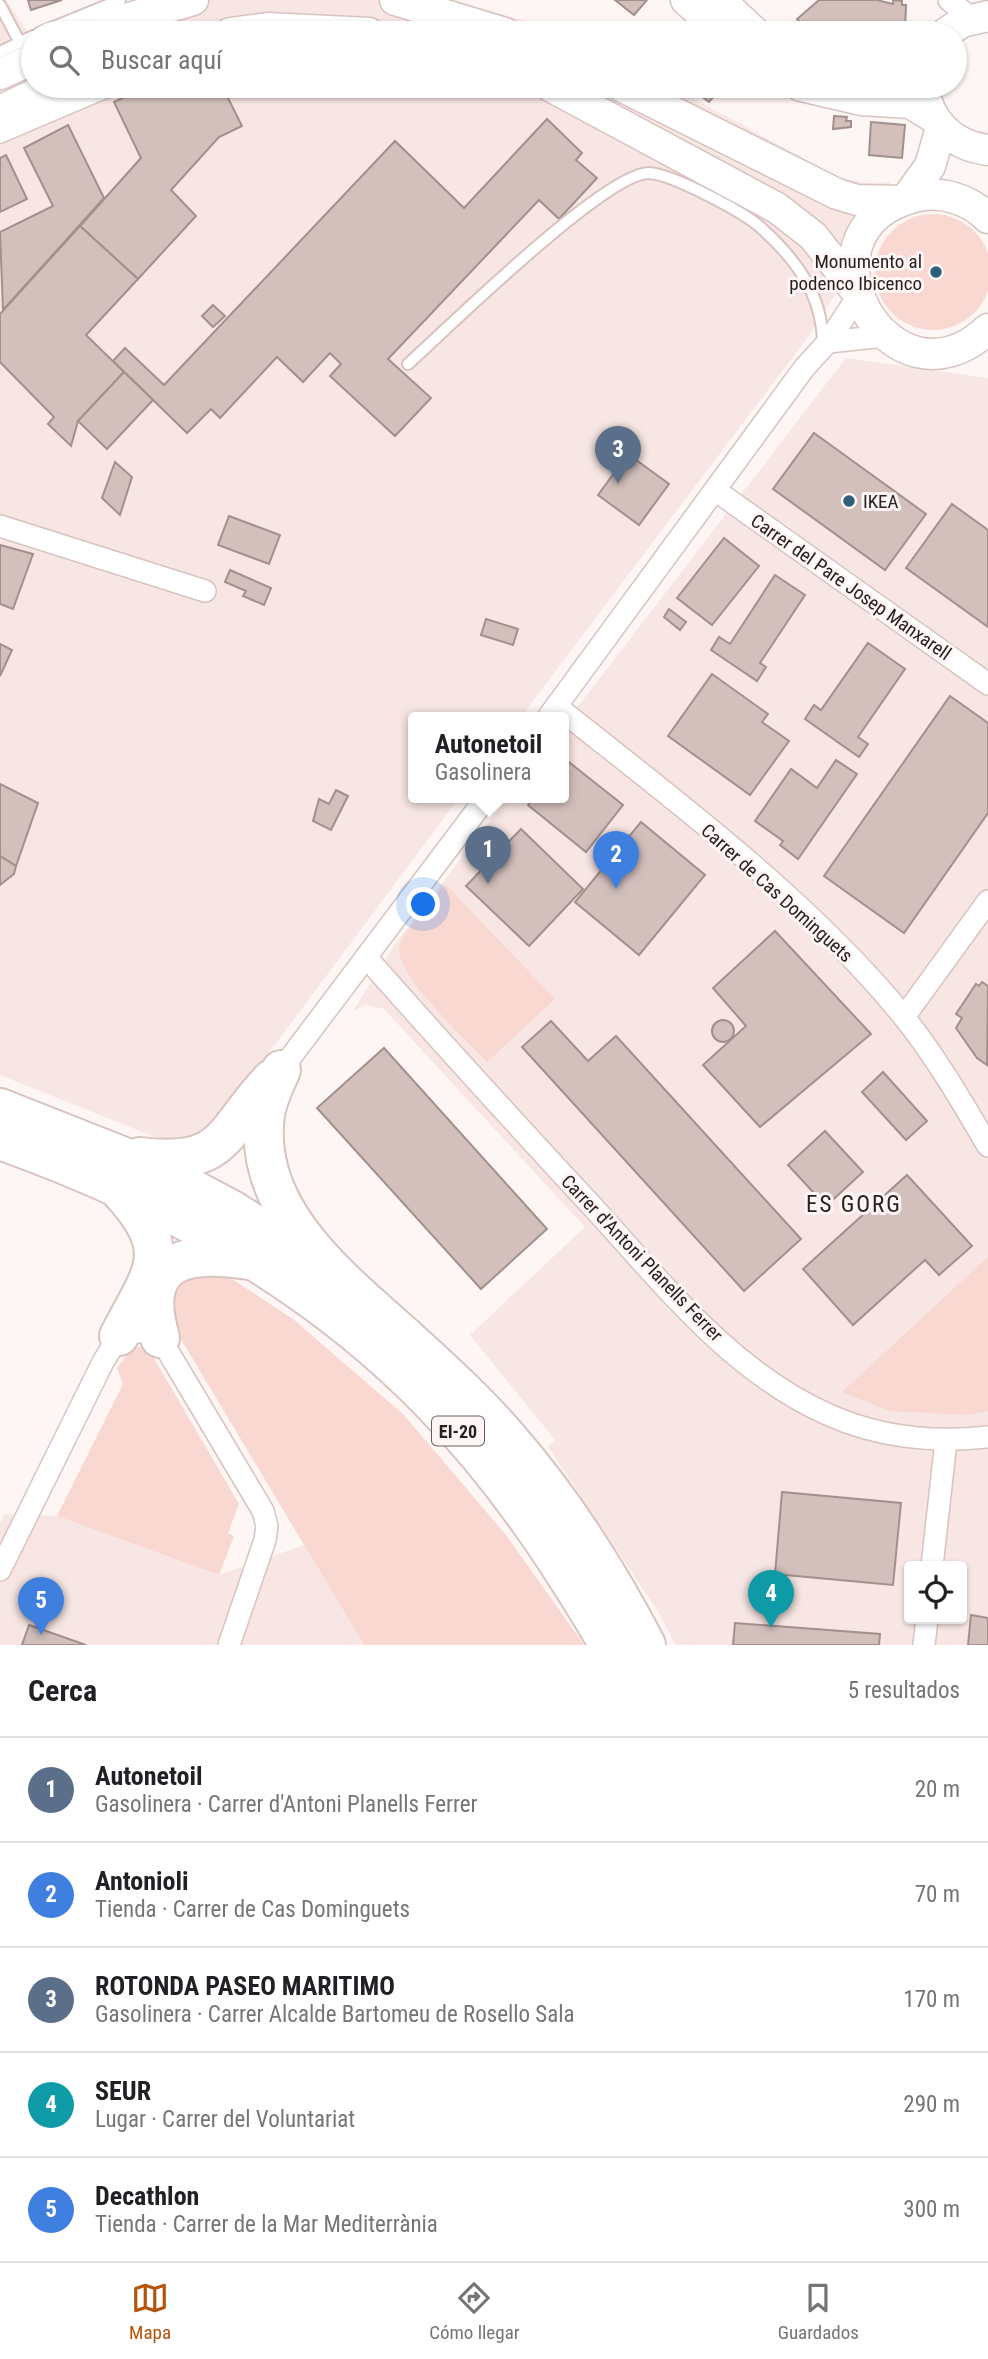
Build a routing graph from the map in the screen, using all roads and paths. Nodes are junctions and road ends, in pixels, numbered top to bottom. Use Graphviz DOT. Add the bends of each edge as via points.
graph roads {
  1 [pos="120,0"];
  2 [pos="193,0"];
  3 [pos="395,0"];
  4 [pos="686,0"];
  5 [pos="720,0"];
  6 [pos="0,5"];
  7 [pos="68,21"];
  8 [pos="121,21"];
  9 [pos="465,21"];
  10 [pos="710,21"];
  11 [pos="742,21"];
  12 [pos="21,41"];
  13 [pos="21,51"];
  14 [pos="0,52"];
  15 [pos="21,56"];
  16 [pos="0,74"];
  17 [pos="27,98"];
  18 [pos="80,98"];
  19 [pos="572,98"];
  20 [pos="645,98"];
  21 [pos="852,98"];
  22 [pos="928,98"];
  23 [pos="0,111"];
  24 [pos="937,123"];
  25 [pos="0,132"];
  26 [pos="988,150"];
  27 [pos="903,200"];
  28 [pos="988,218"];
  29 [pos="857,294"];
  30 [pos="988,329"];
  31 [pos="885,336"];
  32 [pos="826,344"];
  33 [pos="988,348"];
  34 [pos="955,349"];
  35 [pos="408,364"];
  36 [pos="715,490"];
  37 [pos="0,526"];
  38 [pos="205,592"];
  39 [pos="988,684"];
  40 [pos="552,712"];
  41 [pos="569,725"];
  42 [pos="482,803"];
  43 [pos="988,901"];
  44 [pos="366,957"];
  45 [pos="904,1017"];
  46 [pos="281,1070"];
  47 [pos="0,1108"];
  48 [pos="0,1140"];
  49 [pos="988,1146"];
  50 [pos="120,1170"];
  51 [pos="258,1262"];
  52 [pos="351,1289"];
  53 [pos="119,1336"];
  54 [pos="160,1338"];
  55 [pos="988,1437"];
  56 [pos="946,1441"];
  57 [pos="934,1561"];
  58 [pos="0,1570"];
  59 [pos="926,1624"];
  60 [pos="229,1645"];
  61 [pos="609,1645"];
  62 [pos="646,1645"];
  63 [pos="924,1645"];
  1 -- 7 [label="lane"];
  2 -- 8 [label="main road"];
  3 -- 9 [label="main road"];
  4 -- 10 [label="main road"];
  5 -- 11 [label="main road"];
  6 -- 12 [label="lane"];
  13 -- 14 [label="lane"];
  15 -- 16 [label="main road"];
  17 -- 23 [label="main road"];
  18 -- 25 [label="street"];
  19 -- 29 [label="main road" via="777,208 813,236"];
  20 -- 27 [label="main road" via="837,194 857,200"];
  21 -- 24 [label="main road" via="910,103"];
  22 -- 24 [label="main road"];
  24 -- 26 [label="main road" via="964,144"];
  24 -- 27 [label="main road" via="930,166"];
  27 -- 28 [label="main road" via="948,196"];
  27 -- 29 [label="main road" via="864,234 855,266"];
  29 -- 31 [label="main road" via="865,313"];
  29 -- 32 [label="street"];
  30 -- 34 [label="main road"];
  31 -- 32 [label="street"];
  31 -- 34 [label="main road" via="926,352"];
  32 -- 35 [label="lane" via="817,304 804,275 783,248 743,212 648,173 610,189 527,255"];
  32 -- 36 [label="street"];
  33 -- 34 [label="main road"];
  36 -- 39 [label="street, Carrer del Pare Josep Manxarell"];
  36 -- 40 [label="street"];
  37 -- 38 [label="street"];
  41 -- 45 [label="street, Carrer de Cas Dominguets" via="789,899 838,944"];
  42 -- 44 [label="street"];
  43 -- 45 [label="street"];
  44 -- 46 [label="street"];
  44 -- 56 [label="street, Carrer d'Antoni Planells Ferrer" via="706,1330 775,1384 828,1415 890,1433"];
  45 -- 49 [label="street, Carrer de Cas Dominguets"];
  46 -- 50 [label="highway" via="224,1139 204,1155"];
  46 -- 52 [label="highway" via="265,1114 264,1144 271,1177 286,1212 307,1242"];
  47 -- 50 [label="highway, EI-20"];
  48 -- 50 [label="highway, EI-20"];
  50 -- 51 [label="highway, EI-20"];
  50 -- 52 [label="highway, EI-20" via="243,1217"];
  50 -- 53 [label="highway" via="156,1253"];
  51 -- 54 [label="highway" via="205,1255 175,1263 160,1278 153,1295 152,1311"];
  51 -- 61 [label="highway, EI-20" via="355,1334 431,1402 525,1513"];
  52 -- 62 [label="highway, EI-20" via="452,1379 508,1438 601,1567"];
  53 -- 54 [label="street" via="142,1331"];
  53 -- 58 [label="street"];
  54 -- 60 [label="street" via="255,1493 267,1526"];
  55 -- 56 [label="street, Carrer d'Antoni Planells Ferrer"];
  56 -- 57 [label="street"];
  59 -- 63 [label="street"];
}
